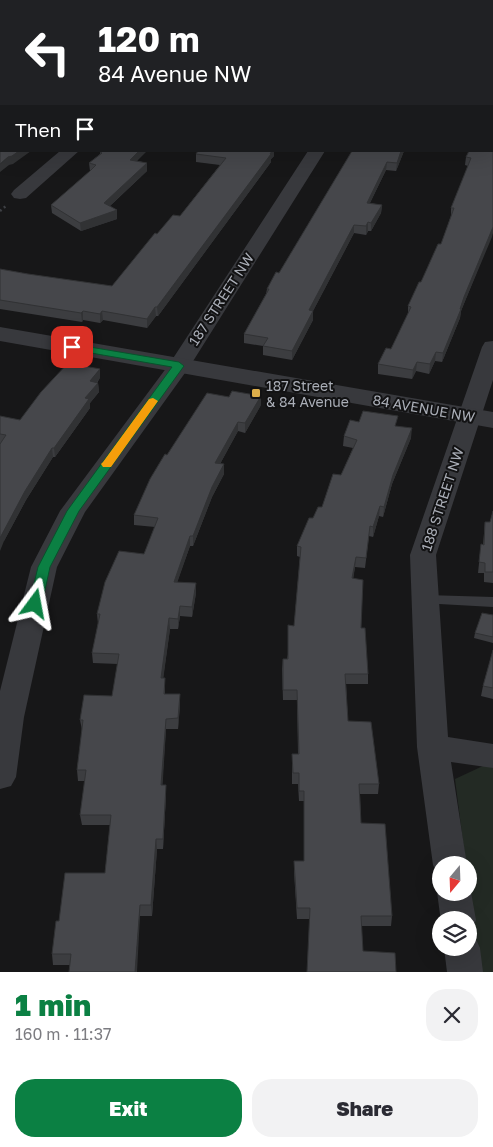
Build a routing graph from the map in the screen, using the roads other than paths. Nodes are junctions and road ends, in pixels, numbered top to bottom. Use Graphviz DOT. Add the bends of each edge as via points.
graph roads {
  1 [pos="70,152"];
  2 [pos="316,152"];
  3 [pos="20,194"];
  4 [pos="0,334"];
  5 [pos="493,347"];
  6 [pos="179,366"];
  7 [pos="481,418"];
  8 [pos="426,600"];
  9 [pos="493,602"];
  10 [pos="433,747"];
  11 [pos="493,756"];
  12 [pos="0,777"];
  13 [pos="449,856"];
  14 [pos="463,956"];
  15 [pos="465,972"];
  1 -- 3 [label="street"];
  2 -- 6 [label="street, 187 STREET NW"];
  4 -- 6 [label="street, 84 AVENUE NW"];
  5 -- 7 [label="street, 188 STREET NW"];
  6 -- 7 [label="street, 84 AVENUE NW"];
  6 -- 12 [label="street, 187 STREET NW" via="73,511 44,567 9,717"];
  7 -- 8 [label="street, 188 STREET NW" via="423,555"];
  8 -- 9 [label="lane"];
  8 -- 10 [label="street, 188 STREET NW"];
  10 -- 11 [label="street"];
  10 -- 13 [label="street, 188 STREET NW"];
  14 -- 15 [label="street"];
}
